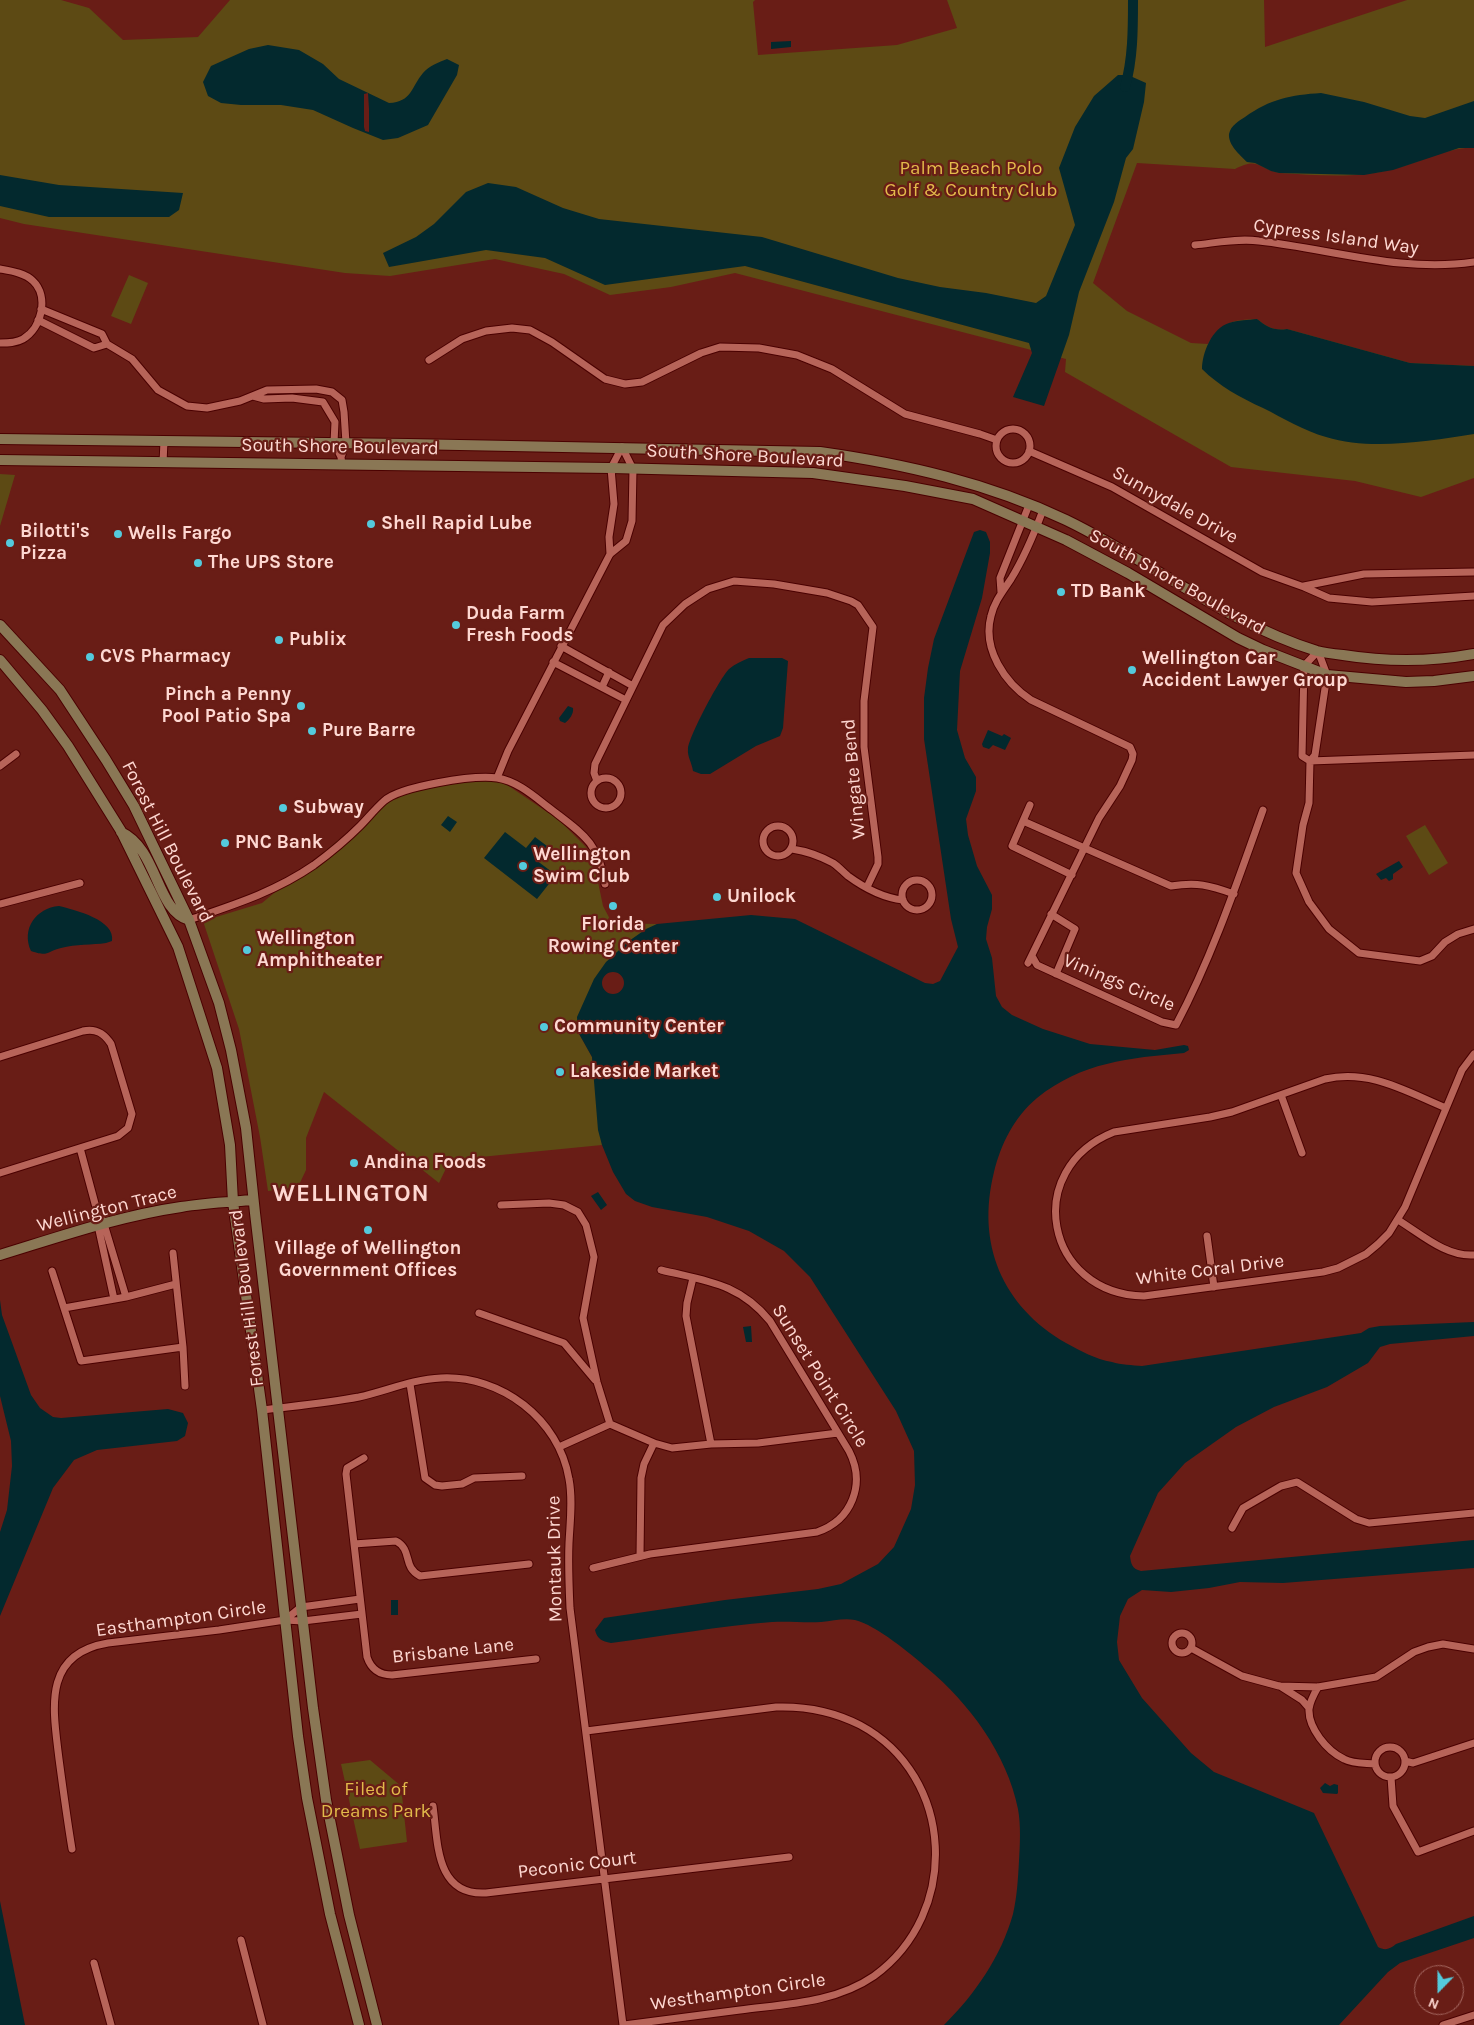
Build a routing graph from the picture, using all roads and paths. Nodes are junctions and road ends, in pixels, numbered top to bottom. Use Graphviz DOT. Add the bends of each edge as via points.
graph roads {
  1 [pos="1195,245"];
  2 [pos="1474,262"];
  3 [pos="0,269"];
  4 [pos="41,309"];
  5 [pos="38,320"];
  6 [pos="0,343"];
  7 [pos="107,344"];
  8 [pos="429,360"];
  9 [pos="252,396"];
  10 [pos="0,439"];
  11 [pos="997,440"];
  12 [pos="164,441"];
  13 [pos="334,443"];
  14 [pos="346,443"];
  15 [pos="622,447"];
  16 [pos="1030,451"];
  17 [pos="0,460"];
  18 [pos="341,461"];
  19 [pos="163,463"];
  20 [pos="611,468"];
  21 [pos="633,468"];
  22 [pos="1029,505"];
  23 [pos="1042,510"];
  24 [pos="1023,522"];
  25 [pos="1036,528"];
  26 [pos="610,554"];
  27 [pos="1474,572"];
  28 [pos="1304,586"];
  29 [pos="1001,593"];
  30 [pos="1474,596"];
  31 [pos="0,624"];
  32 [pos="561,646"];
  33 [pos="1318,651"];
  34 [pos="1474,654"];
  35 [pos="0,660"];
  36 [pos="553,662"];
  37 [pos="1304,666"];
  38 [pos="609,672"];
  39 [pos="1327,675"];
  40 [pos="1474,676"];
  41 [pos="633,686"];
  42 [pos="602,688"];
  43 [pos="626,700"];
  44 [pos="16,754"];
  45 [pos="1474,755"];
  46 [pos="1310,761"];
  47 [pos="0,766"];
  48 [pos="497,778"];
  49 [pos="597,780"];
  50 [pos="1030,805"];
  51 [pos="1263,810"];
  52 [pos="1023,821"];
  53 [pos="120,831"];
  54 [pos="1085,848"];
  55 [pos="792,849"];
  56 [pos="1072,875"];
  57 [pos="80,882"];
  58 [pos="604,884"];
  59 [pos="867,887"];
  60 [pos="1234,894"];
  61 [pos="903,900"];
  62 [pos="0,904"];
  63 [pos="1052,914"];
  64 [pos="189,920"];
  65 [pos="1474,929"];
  66 [pos="1056,974"];
  67 [pos="1474,1054"];
  68 [pos="0,1058"];
  69 [pos="1281,1095"];
  70 [pos="1446,1108"];
  71 [pos="80,1148"];
  72 [pos="1302,1153"];
  73 [pos="0,1173"];
  74 [pos="253,1200"];
  75 [pos="233,1202"];
  76 [pos="501,1205"];
  77 [pos="1398,1220"];
  78 [pos="101,1225"];
  79 [pos="1207,1236"];
  80 [pos="173,1253"];
  81 [pos="0,1255"];
  82 [pos="1474,1255"];
  83 [pos="661,1270"];
  84 [pos="52,1271"];
  85 [pos="693,1278"];
  86 [pos="176,1284"];
  87 [pos="1214,1287"];
  88 [pos="126,1296"];
  89 [pos="114,1299"];
  90 [pos="64,1308"];
  91 [pos="479,1313"];
  92 [pos="183,1348"];
  93 [pos="597,1382"];
  94 [pos="410,1384"];
  95 [pos="185,1386"];
  96 [pos="278,1408"];
  97 [pos="262,1410"];
  98 [pos="610,1424"];
  99 [pos="838,1433"];
  100 [pos="654,1443"];
  101 [pos="711,1444"];
  102 [pos="559,1447"];
  103 [pos="364,1458"];
  104 [pos="522,1476"];
  105 [pos="1474,1512"];
  106 [pos="1232,1528"];
  107 [pos="354,1544"];
  108 [pos="640,1556"];
  109 [pos="529,1564"];
  110 [pos="592,1568"];
  111 [pos="360,1599"];
  112 [pos="301,1607"];
  113 [pos="362,1614"];
  114 [pos="285,1620"];
  115 [pos="303,1621"];
  116 [pos="1191,1648"];
  117 [pos="1474,1649"];
  118 [pos="536,1659"];
  119 [pos="1279,1686"];
  120 [pos="1318,1687"];
  121 [pos="1309,1708"];
  122 [pos="586,1731"];
  123 [pos="1474,1743"];
  124 [pos="1405,1761"];
  125 [pos="1375,1764"];
  126 [pos="1391,1778"];
  127 [pos="433,1806"];
  128 [pos="1474,1831"];
  129 [pos="72,1849"];
  130 [pos="788,1857"];
  131 [pos="604,1878"];
  132 [pos="241,1940"];
  133 [pos="94,1963"];
  134 [pos="1474,2015"];
  135 [pos="110,2025"];
  136 [pos="264,2025"];
  137 [pos="359,2025"];
  138 [pos="377,2025"];
  139 [pos="623,2025"];
  140 [pos="1443,2025"];
  1 -- 2 [label="street, Cypress Island Way" via="1257,240 1411,265"];
  3 -- 4 [label="street" via="33,280 41,294"];
  4 -- 5 [label="street"];
  4 -- 7 [label="street" via="102,334"];
  5 -- 6 [label="street" via="24,339"];
  5 -- 7 [label="street" via="94,348"];
  7 -- 9 [label="street" via="132,359 158,390 187,406 207,408"];
  8 -- 11 [label="street" via="462,339 486,330 530,330 605,379 625,384 642,382 720,347 759,348 797,355 832,369 905,414"];
  9 -- 13 [label="street" via="323,402 335,422"];
  9 -- 14 [label="street" via="267,390 316,389 332,392 342,400"];
  10 -- 12 [label="street, South Shore Boulevard"];
  11 -- 16 [label="street" via="1008,430 1018,430 1029,441"];
  11 -- 16 [label="street" via="997,451 1008,462 1023,460"];
  12 -- 13 [label="street, South Shore Boulevard"];
  12 -- 19 [label="street"];
  13 -- 14 [label="street, South Shore Boulevard"];
  13 -- 18 [label="street"];
  14 -- 15 [label="street, South Shore Boulevard"];
  14 -- 18 [label="street"];
  15 -- 20 [label="street"];
  15 -- 21 [label="street"];
  15 -- 22 [label="street, South Shore Boulevard" via="835,454 944,475"];
  16 -- 28 [label="street, Sunnydale Drive" via="1112,487 1262,572"];
  17 -- 19 [label="street, South Shore Boulevard"];
  18 -- 19 [label="street, South Shore Boulevard"];
  18 -- 20 [label="street, South Shore Boulevard"];
  20 -- 21 [label="street, South Shore Boulevard"];
  20 -- 26 [label="street" via="614,504"];
  21 -- 24 [label="street, South Shore Boulevard" via="813,474 905,486 973,499"];
  21 -- 26 [label="street" via="632,521 626,541"];
  22 -- 23 [label="street, South Shore Boulevard"];
  22 -- 24 [label="street, Vinings Circle"];
  23 -- 25 [label="street, Vinings Circle"];
  23 -- 33 [label="street, South Shore Boulevard" via="1101,538 1238,618"];
  24 -- 25 [label="street, South Shore Boulevard"];
  24 -- 29 [label="street, Vinings Circle" via="1000,578"];
  25 -- 29 [label="street, Vinings Circle"];
  25 -- 37 [label="street, South Shore Boulevard" via="1102,558 1238,638"];
  26 -- 32 [label="street"];
  27 -- 28 [label="street, Sunnydale Drive" via="1364,574"];
  28 -- 30 [label="street, Sunnydale Drive" via="1329,598 1372,602"];
  29 -- 54 [label="street, Vinings Circle" via="988,626 1004,677 1031,700 1130,747 1133,754 1120,786 1099,818"];
  31 -- 64 [label="street, Forest Hill Boulevard" via="60,690 106,760 134,806"];
  32 -- 36 [label="street"];
  32 -- 38 [label="street"];
  33 -- 34 [label="street, South Shore Boulevard" via="1401,660"];
  33 -- 37 [label="street"];
  33 -- 39 [label="street"];
  35 -- 53 [label="street, Forest Hill Boulevard" via="68,746"];
  36 -- 42 [label="street"];
  36 -- 48 [label="street"];
  37 -- 39 [label="street, South Shore Boulevard"];
  37 -- 46 [label="street" via="1302,756"];
  38 -- 41 [label="street"];
  38 -- 42 [label="street"];
  39 -- 40 [label="street, South Shore Boulevard" via="1406,682"];
  39 -- 46 [label="street" via="1316,755"];
  41 -- 43 [label="street, Wingate Bend"];
  41 -- 59 [label="street, Wingate Bend" via="664,625 685,604 708,590 734,581 774,584 827,593 858,605 873,627 864,702 864,747 878,864"];
  42 -- 43 [label="street"];
  43 -- 49 [label="street, Wingate Bend" via="595,764"];
  44 -- 47 [label="street"];
  45 -- 46 [label="street"];
  46 -- 65 [label="street" via="1310,803 1303,825 1296,873 1309,902 1329,929 1359,953 1420,961 1432,956 1458,934"];
  48 -- 58 [label="street" via="522,788 580,831 593,846 602,866"];
  48 -- 64 [label="street" via="456,780 409,788 385,800 359,828 314,865 274,889"];
  49 -- 49 [label="street, Wingate Bend" via="590,793 594,803 602,808 612,808 621,796 619,786 612,779"];
  50 -- 52 [label="street"];
  51 -- 60 [label="street, Vinings Circle"];
  52 -- 54 [label="street"];
  52 -- 56 [label="street" via="1012,846"];
  53 -- 64 [label="street" via="143,850 171,908 180,918"];
  53 -- 75 [label="street, Forest Hill Boulevard" via="178,948 217,1068 230,1145"];
  54 -- 56 [label="street, Vinings Circle"];
  54 -- 60 [label="street" via="1171,886 1193,883"];
  55 -- 55 [label="street" via="794,839 789,830 774,827 766,832 763,841 770,854 779,857"];
  55 -- 59 [label="street" via="833,863"];
  56 -- 63 [label="street, Vinings Circle"];
  57 -- 62 [label="street"];
  59 -- 61 [label="street"];
  60 -- 66 [label="street, Vinings Circle" via="1176,1025 1162,1022"];
  61 -- 61 [label="street" via="913,910 923,909 931,902 931,888 923,881 913,880 903,890"];
  63 -- 66 [label="street" via="1075,929"];
  63 -- 66 [label="street, Vinings Circle" via="1030,960"];
  64 -- 74 [label="street, Forest Hill Boulevard" via="219,1003 231,1050 246,1128"];
  67 -- 70 [label="street, White Coral Drive" via="1462,1070"];
  68 -- 71 [label="street" via="89,1030 96,1030 107,1038 131,1108 131,1121 118,1136"];
  69 -- 70 [label="street, White Coral Drive" via="1338,1076 1359,1076 1386,1082"];
  69 -- 72 [label="street"];
  69 -- 87 [label="street, White Coral Drive" via="1232,1112 1127,1129 1101,1137 1075,1157 1059,1186 1055,1216 1061,1242 1074,1265 1094,1283 1111,1292 1131,1296"];
  70 -- 77 [label="street, White Coral Drive"];
  71 -- 73 [label="street"];
  71 -- 78 [label="street"];
  74 -- 75 [label="street, Wellington Trace"];
  74 -- 96 [label="street, Forest Hill Boulevard"];
  75 -- 78 [label="street, Wellington Trace" via="180,1207"];
  75 -- 97 [label="street, Forest Hill Boulevard"];
  76 -- 93 [label="street" via="549,1203 564,1206 578,1212 586,1225 594,1257 583,1318"];
  77 -- 82 [label="street" via="1450,1252"];
  77 -- 87 [label="street, White Coral Drive" via="1366,1254 1338,1268"];
  78 -- 81 [label="street, Wellington Trace"];
  78 -- 88 [label="street"];
  78 -- 89 [label="street"];
  79 -- 87 [label="street"];
  80 -- 86 [label="street"];
  83 -- 85 [label="street, Sunset Point Circle"];
  84 -- 90 [label="street"];
  85 -- 99 [label="street, Sunset Point Circle" via="733,1289 762,1310"];
  85 -- 101 [label="street" via="686,1316"];
  86 -- 88 [label="street"];
  86 -- 92 [label="street"];
  88 -- 89 [label="street"];
  89 -- 90 [label="street"];
  90 -- 92 [label="street" via="81,1361"];
  91 -- 93 [label="street" via="564,1343"];
  92 -- 95 [label="street"];
  93 -- 98 [label="street"];
  94 -- 96 [label="street, Montauk Drive" via="361,1396"];
  94 -- 102 [label="street, Montauk Drive" via="457,1378 503,1391 530,1409"];
  94 -- 104 [label="street" via="425,1478 429,1482 442,1486 462,1484 474,1478"];
  96 -- 97 [label="street, Montauk Drive"];
  96 -- 112 [label="street, Forest Hill Boulevard"];
  97 -- 114 [label="street, Forest Hill Boulevard"];
  98 -- 100 [label="street"];
  98 -- 102 [label="street"];
  99 -- 101 [label="street" via="758,1443"];
  99 -- 108 [label="street, Sunset Point Circle" via="854,1463 856,1483 848,1508 829,1527 810,1534"];
  100 -- 101 [label="street" via="672,1448"];
  100 -- 108 [label="street" via="641,1478"];
  102 -- 122 [label="street, Montauk Drive" via="571,1493 570,1608"];
  103 -- 107 [label="street, Brisbane Lane" via="347,1468"];
  105 -- 106 [label="street" via="1369,1523 1356,1520 1297,1482 1281,1486 1243,1508"];
  107 -- 109 [label="street" via="396,1540 406,1549 410,1568 420,1576"];
  107 -- 111 [label="street, Brisbane Lane"];
  108 -- 110 [label="street, Sunset Point Circle"];
  111 -- 112 [label="street"];
  111 -- 113 [label="street, Brisbane Lane"];
  112 -- 114 [label="street"];
  112 -- 115 [label="street, Forest Hill Boulevard"];
  113 -- 115 [label="street"];
  113 -- 118 [label="street, Brisbane Lane" via="366,1657 373,1669 385,1675"];
  114 -- 115 [label="street"];
  114 -- 129 [label="street, Easthampton Circle" via="101,1644 70,1661 58,1679 53,1707"];
  114 -- 137 [label="street, Forest Hill Boulevard" via="298,1736 318,1860"];
  115 -- 138 [label="street, Forest Hill Boulevard" via="318,1746 337,1862"];
  116 -- 119 [label="street" via="1232,1672"];
  117 -- 120 [label="street" via="1443,1644 1428,1647 1414,1652 1376,1677"];
  119 -- 120 [label="street"];
  119 -- 121 [label="street"];
  120 -- 121 [label="street"];
  121 -- 125 [label="street" via="1310,1721 1331,1751 1353,1762"];
  122 -- 131 [label="street, Montauk Drive"];
  122 -- 139 [label="street, Westhampton Circle" via="776,1707 830,1713 861,1726 902,1759 923,1793 934,1831 936,1870 924,1915 899,1953 874,1976 845,1992 813,2001"];
  123 -- 124 [label="street" via="1413,1762"];
  124 -- 125 [label="street" via="1397,1749 1388,1748 1379,1751"];
  124 -- 126 [label="street" via="1400,1774"];
  125 -- 126 [label="street" via="1379,1772"];
  126 -- 128 [label="street" via="1393,1806 1418,1852"];
  127 -- 131 [label="street, Peconic Court" via="442,1866 449,1879 466,1891 486,1893"];
  130 -- 131 [label="street, Peconic Court"];
  131 -- 139 [label="street, Montauk Drive"];
  132 -- 136 [label="street"];
  133 -- 135 [label="street"];
  134 -- 140 [label="street"];
}
